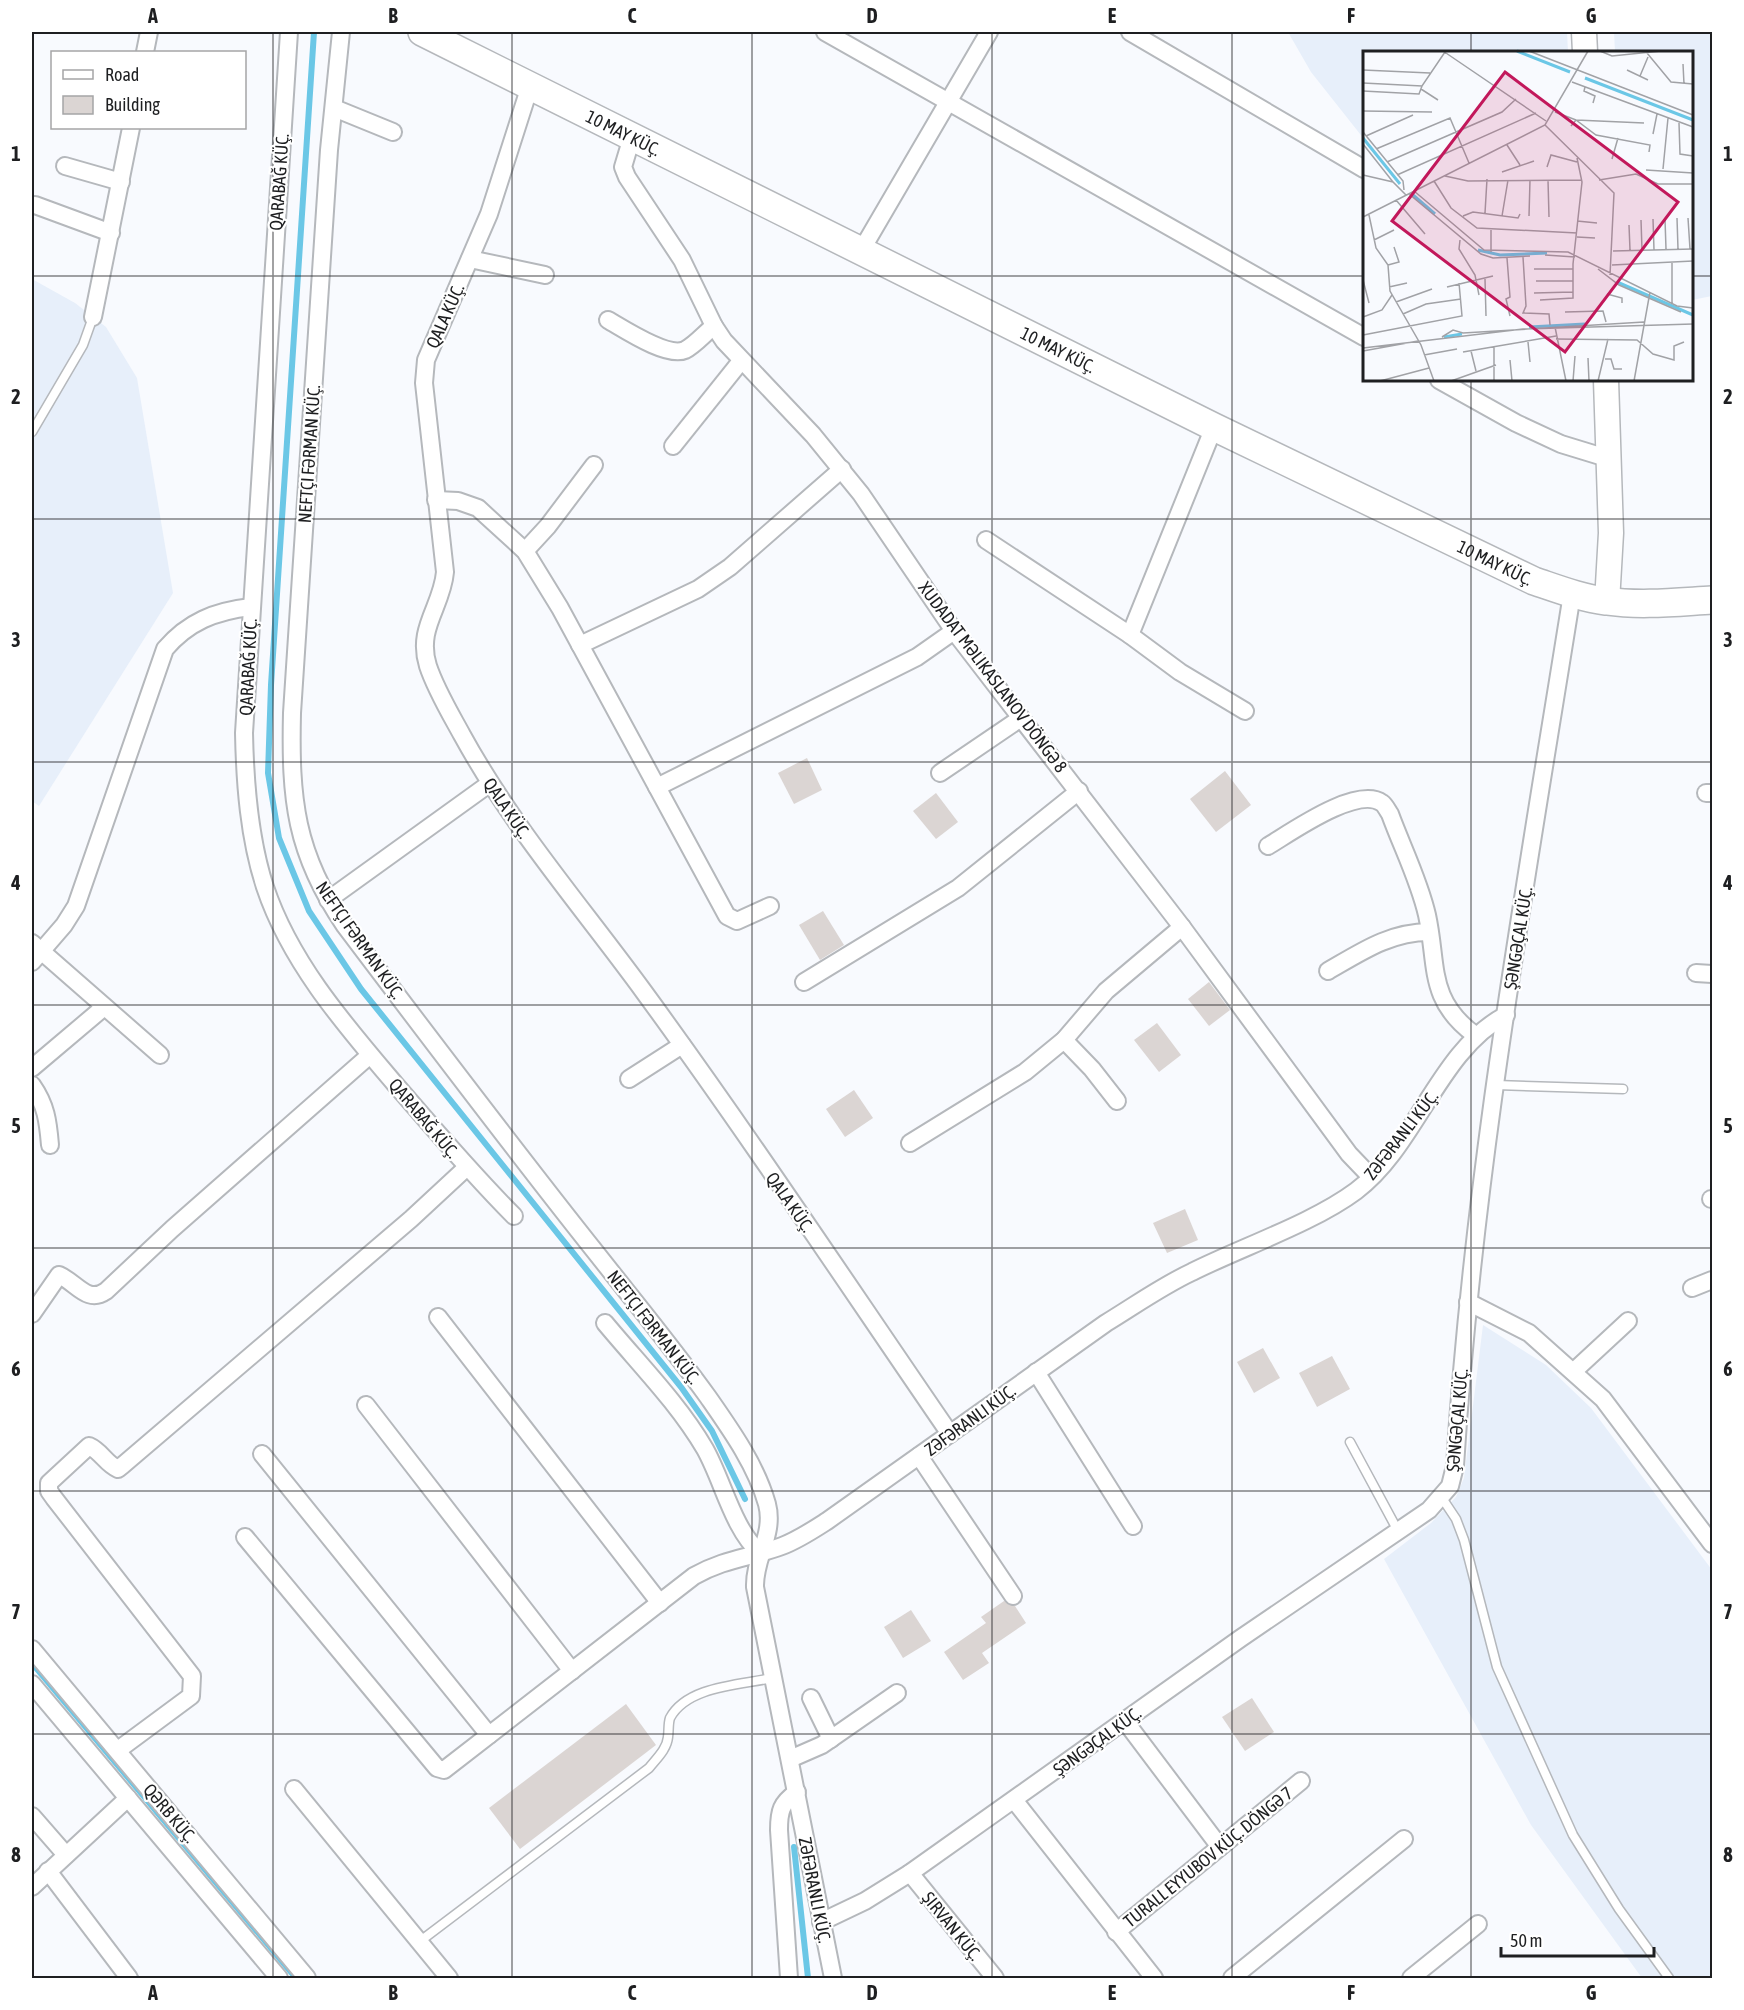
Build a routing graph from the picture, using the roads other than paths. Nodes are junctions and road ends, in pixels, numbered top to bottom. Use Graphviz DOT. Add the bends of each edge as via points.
graph roads {
  1 [pos="149,32"];
  2 [pos="289,32"];
  3 [pos="341,32"];
  4 [pos="422,32"];
  5 [pos="825,32"];
  6 [pos="989,32"];
  7 [pos="1130,32"];
  8 [pos="1584,32"];
  9 [pos="145,51"];
  10 [pos="1586,51"];
  11 [pos="530,86"];
  12 [pos="946,101"];
  13 [pos="334,108"];
  14 [pos="131,129"];
  15 [pos="393,132"];
  16 [pos="632,137"];
  17 [pos="65,166"];
  18 [pos="1363,168"];
  19 [pos="121,182"];
  20 [pos="34,205"];
  21 [pos="111,233"];
  22 [pos="861,251"];
  23 [pos="470,259"];
  24 [pos="545,275"];
  25 [pos="93,317"];
  26 [pos="608,320"];
  27 [pos="714,326"];
  28 [pos="1363,336"];
  29 [pos="741,361"];
  30 [pos="1441,381"];
  31 [pos="1606,381"];
  32 [pos="1214,428"];
  33 [pos="32,432"];
  34 [pos="673,446"];
  35 [pos="1610,459"];
  36 [pos="594,465"];
  37 [pos="842,469"];
  38 [pos="436,500"];
  39 [pos="986,540"];
  40 [pos="525,551"];
  41 [pos="1572,594"];
  42 [pos="1713,600"];
  43 [pos="1607,602"];
  44 [pos="251,607"];
  45 [pos="954,631"];
  46 [pos="1130,635"];
  47 [pos="579,645"];
  48 [pos="1245,711"];
  49 [pos="1021,717"];
  50 [pos="940,773"];
  51 [pos="489,784"];
  52 [pos="657,787"];
  53 [pos="1079,791"];
  54 [pos="1268,846"];
  55 [pos="328,900"];
  56 [pos="770,906"];
  57 [pos="1182,927"];
  58 [pos="1429,932"];
  59 [pos="35,952"];
  60 [pos="1328,971"];
  61 [pos="804,982"];
  62 [pos="103,1008"];
  63 [pos="1506,1015"];
  64 [pos="1475,1035"];
  65 [pos="1064,1040"];
  66 [pos="682,1045"];
  67 [pos="160,1055"];
  68 [pos="370,1055"];
  69 [pos="32,1068"];
  70 [pos="629,1078"];
  71 [pos="32,1085"];
  72 [pos="1496,1085"];
  73 [pos="1623,1089"];
  74 [pos="1117,1101"];
  75 [pos="910,1143"];
  76 [pos="50,1144"];
  77 [pos="466,1168"];
  78 [pos="1371,1177"];
  79 [pos="514,1216"];
  80 [pos="1713,1280"];
  81 [pos="1692,1288"];
  82 [pos="1468,1302"];
  83 [pos="32,1314"];
  84 [pos="438,1317"];
  85 [pos="1628,1321"];
  86 [pos="605,1323"];
  87 [pos="1574,1371"];
  88 [pos="1036,1372"];
  89 [pos="366,1405"];
  90 [pos="950,1434"];
  91 [pos="1350,1442"];
  92 [pos="262,1454"];
  93 [pos="919,1456"];
  94 [pos="1442,1498"];
  95 [pos="1133,1527"];
  96 [pos="1398,1530"];
  97 [pos="245,1537"];
  98 [pos="1713,1544"];
  99 [pos="760,1553"];
  100 [pos="1013,1596"];
  101 [pos="660,1603"];
  102 [pos="32,1649"];
  103 [pos="572,1671"];
  104 [pos="772,1678"];
  105 [pos="32,1684"];
  106 [pos="897,1693"];
  107 [pos="811,1698"];
  108 [pos="1125,1721"];
  109 [pos="489,1736"];
  110 [pos="831,1738"];
  111 [pos="118,1749"];
  112 [pos="790,1759"];
  113 [pos="1301,1781"];
  114 [pos="294,1789"];
  115 [pos="797,1792"];
  116 [pos="128,1798"];
  117 [pos="1014,1800"];
  118 [pos="32,1816"];
  119 [pos="1404,1839"];
  120 [pos="1220,1847"];
  121 [pos="66,1855"];
  122 [pos="48,1871"];
  123 [pos="910,1873"];
  124 [pos="32,1887"];
  125 [pos="821,1922"];
  126 [pos="1478,1924"];
  127 [pos="1116,1932"];
  128 [pos="419,1942"];
  129 [pos="129,1978"];
  130 [pos="279,1978"];
  131 [pos="307,1978"];
  132 [pos="449,1978"];
  133 [pos="789,1978"];
  134 [pos="833,1978"];
  135 [pos="995,1978"];
  136 [pos="1154,1978"];
  137 [pos="1232,1978"];
  138 [pos="1411,1978"];
  139 [pos="1669,1978"];
  1 -- 9 [label="street"];
  2 -- 44 [label="street, QARABAĞ KÜÇ."];
  3 -- 13 [label="street, NEFTÇI FƏRMAN KÜÇ."];
  4 -- 11 [label="main road, 10 MAY KÜÇ."];
  5 -- 12 [label="street"];
  6 -- 12 [label="street"];
  7 -- 18 [label="street"];
  8 -- 10 [label="street"];
  11 -- 16 [label="main road, 10 MAY KÜÇ."];
  11 -- 23 [label="street, QALA KÜÇ." via="489,214"];
  12 -- 22 [label="street"];
  12 -- 28 [label="street"];
  13 -- 15 [label="street"];
  13 -- 55 [label="street, NEFTÇI FƏRMAN KÜÇ." via="291,759 301,839"];
  14 -- 19 [label="street"];
  16 -- 22 [label="main road, 10 MAY KÜÇ."];
  16 -- 27 [label="street, XUDADAT MƏLIKASLANOV DÖNGƏ 8" via="623,167 627,177 682,260"];
  17 -- 19 [label="street"];
  19 -- 21 [label="street"];
  20 -- 21 [label="street"];
  21 -- 25 [label="street"];
  22 -- 32 [label="main road, 10 MAY KÜÇ."];
  23 -- 24 [label="street"];
  23 -- 38 [label="street, QALA KÜÇ." via="426,360 424,383"];
  25 -- 33 [label="lane" via="83,345"];
  26 -- 27 [label="street" via="673,351 684,350"];
  27 -- 29 [label="street, XUDADAT MƏLIKASLANOV DÖNGƏ 8"];
  29 -- 34 [label="street"];
  29 -- 37 [label="street, XUDADAT MƏLIKASLANOV DÖNGƏ 8"];
  30 -- 35 [label="street" via="1561,444"];
  31 -- 35 [label="street"];
  32 -- 41 [label="main road, 10 MAY KÜÇ." via="1534,581"];
  32 -- 46 [label="street"];
  35 -- 43 [label="street" via="1611,570"];
  36 -- 40 [label="street"];
  37 -- 45 [label="street, XUDADAT MƏLIKASLANOV DÖNGƏ 8" via="877,514"];
  37 -- 47 [label="street" via="730,567 706,583"];
  38 -- 40 [label="street" via="478,507"];
  38 -- 51 [label="street, QALA KÜÇ." via="444,588 426,629 424,644 428,665 443,699"];
  39 -- 46 [label="street"];
  40 -- 47 [label="street"];
  41 -- 43 [label="main road, 10 MAY KÜÇ."];
  41 -- 63 [label="street, ŞƏNGƏÇAL KÜÇ."];
  42 -- 43 [label="main road, 10 MAY KÜÇ."];
  44 -- 59 [label="street" via="231,609 190,624 165,649 76,906 64,925"];
  44 -- 68 [label="street, QARABAĞ KÜÇ." via="245,778 265,886 294,953"];
  45 -- 49 [label="street, XUDADAT MƏLIKASLANOV DÖNGƏ 8"];
  45 -- 52 [label="street" via="917,657"];
  46 -- 48 [label="street" via="1180,672"];
  47 -- 52 [label="street"];
  49 -- 50 [label="street"];
  49 -- 53 [label="street, XUDADAT MƏLIKASLANOV DÖNGƏ 8"];
  51 -- 55 [label="street"];
  51 -- 66 [label="street, QALA KÜÇ."];
  52 -- 56 [label="street" via="727,916 737,921"];
  53 -- 57 [label="street, XUDADAT MƏLIKASLANOV DÖNGƏ 8"];
  53 -- 61 [label="street" via="958,888"];
  54 -- 58 [label="street" via="1342,805 1368,798 1382,803 1390,814 1420,893"];
  55 -- 99 [label="street, NEFTÇI FƏRMAN KÜÇ." via="488,1115 692,1374 733,1433 767,1503 769,1530"];
  57 -- 65 [label="street" via="1106,991"];
  57 -- 78 [label="street, XUDADAT MƏLIKASLANOV DÖNGƏ 8" via="1349,1154"];
  58 -- 60 [label="street" via="1411,932 1383,940"];
  58 -- 64 [label="street" via="1433,966 1447,1008"];
  59 -- 62 [label="street"];
  62 -- 67 [label="street"];
  62 -- 69 [label="street"];
  63 -- 64 [label="street"];
  63 -- 72 [label="street, ŞƏNGƏÇAL KÜÇ."];
  64 -- 78 [label="street"];
  65 -- 74 [label="street"];
  65 -- 75 [label="street" via="1025,1072"];
  66 -- 70 [label="street"];
  66 -- 90 [label="street, QALA KÜÇ."];
  68 -- 77 [label="street, QARABAĞ KÜÇ."];
  68 -- 83 [label="street" via="106,1291 91,1297 59,1275"];
  71 -- 76 [label="street" via="47,1110"];
  72 -- 73 [label="lane"];
  72 -- 82 [label="street, ŞƏNGƏÇAL KÜÇ."];
  77 -- 79 [label="street, QARABAĞ KÜÇ."];
  77 -- 111 [label="street" via="411,1220 123,1465 114,1467 89,1446 53,1478 49,1491 192,1676 191,1696"];
  78 -- 88 [label="street" via="1341,1201 1190,1272"];
  80 -- 81 [label="street"];
  82 -- 87 [label="street" via="1529,1333"];
  82 -- 94 [label="street, ŞƏNGƏÇAL KÜÇ." via="1455,1466"];
  84 -- 101 [label="street"];
  85 -- 87 [label="street"];
  86 -- 99 [label="street" via="685,1417 720,1478 746,1539"];
  87 -- 98 [label="street" via="1635,1438"];
  88 -- 90 [label="street"];
  88 -- 95 [label="street"];
  89 -- 103 [label="street"];
  90 -- 93 [label="street"];
  91 -- 96 [label="lane"];
  92 -- 109 [label="street"];
  93 -- 99 [label="street" via="818,1526 783,1546"];
  93 -- 100 [label="street"];
  94 -- 96 [label="street, ŞƏNGƏÇAL KÜÇ."];
  94 -- 139 [label="lane" via="1464,1540 1497,1667 1573,1834 1619,1909"];
  96 -- 108 [label="street, ŞƏNGƏÇAL KÜÇ."];
  97 -- 109 [label="street" via="437,1768 450,1767"];
  99 -- 101 [label="street" via="712,1566"];
  99 -- 104 [label="street, NEFTÇI FƏRMAN KÜÇ." via="755,1587"];
  101 -- 103 [label="street"];
  102 -- 111 [label="street, QƏRB KÜÇ."];
  103 -- 109 [label="street"];
  104 -- 112 [label="street, NEFTÇI FƏRMAN KÜÇ."];
  104 -- 128 [label="lane" via="710,1691 678,1707 669,1720 663,1751 649,1768"];
  105 -- 116 [label="street, QƏRB KÜÇ."];
  106 -- 110 [label="street"];
  107 -- 110 [label="street"];
  108 -- 117 [label="street, ŞƏNGƏÇAL KÜÇ."];
  108 -- 120 [label="street"];
  110 -- 112 [label="street"];
  111 -- 131 [label="street, QƏRB KÜÇ."];
  112 -- 115 [label="street, NEFTÇI FƏRMAN KÜÇ."];
  113 -- 120 [label="street, TURALL EYYUBOV KÜÇ. DÖNGƏ 7"];
  114 -- 128 [label="street"];
  115 -- 125 [label="street, NEFTÇI FƏRMAN KÜÇ."];
  115 -- 133 [label="street" via="785,1800 779,1830"];
  116 -- 121 [label="street"];
  116 -- 130 [label="street, QƏRB KÜÇ."];
  117 -- 123 [label="street, ŞƏNGƏÇAL KÜÇ."];
  117 -- 127 [label="street"];
  118 -- 121 [label="street"];
  119 -- 137 [label="street"];
  120 -- 127 [label="street, TURALL EYYUBOV KÜÇ. DÖNGƏ 7"];
  121 -- 122 [label="street"];
  122 -- 124 [label="street"];
  122 -- 129 [label="street"];
  123 -- 125 [label="street, ŞƏNGƏÇAL KÜÇ."];
  123 -- 135 [label="street, ŞIRVAN KÜÇ."];
  125 -- 134 [label="street, NEFTÇI FƏRMAN KÜÇ."];
  126 -- 138 [label="street"];
  127 -- 136 [label="street"];
  128 -- 132 [label="street"];
}
